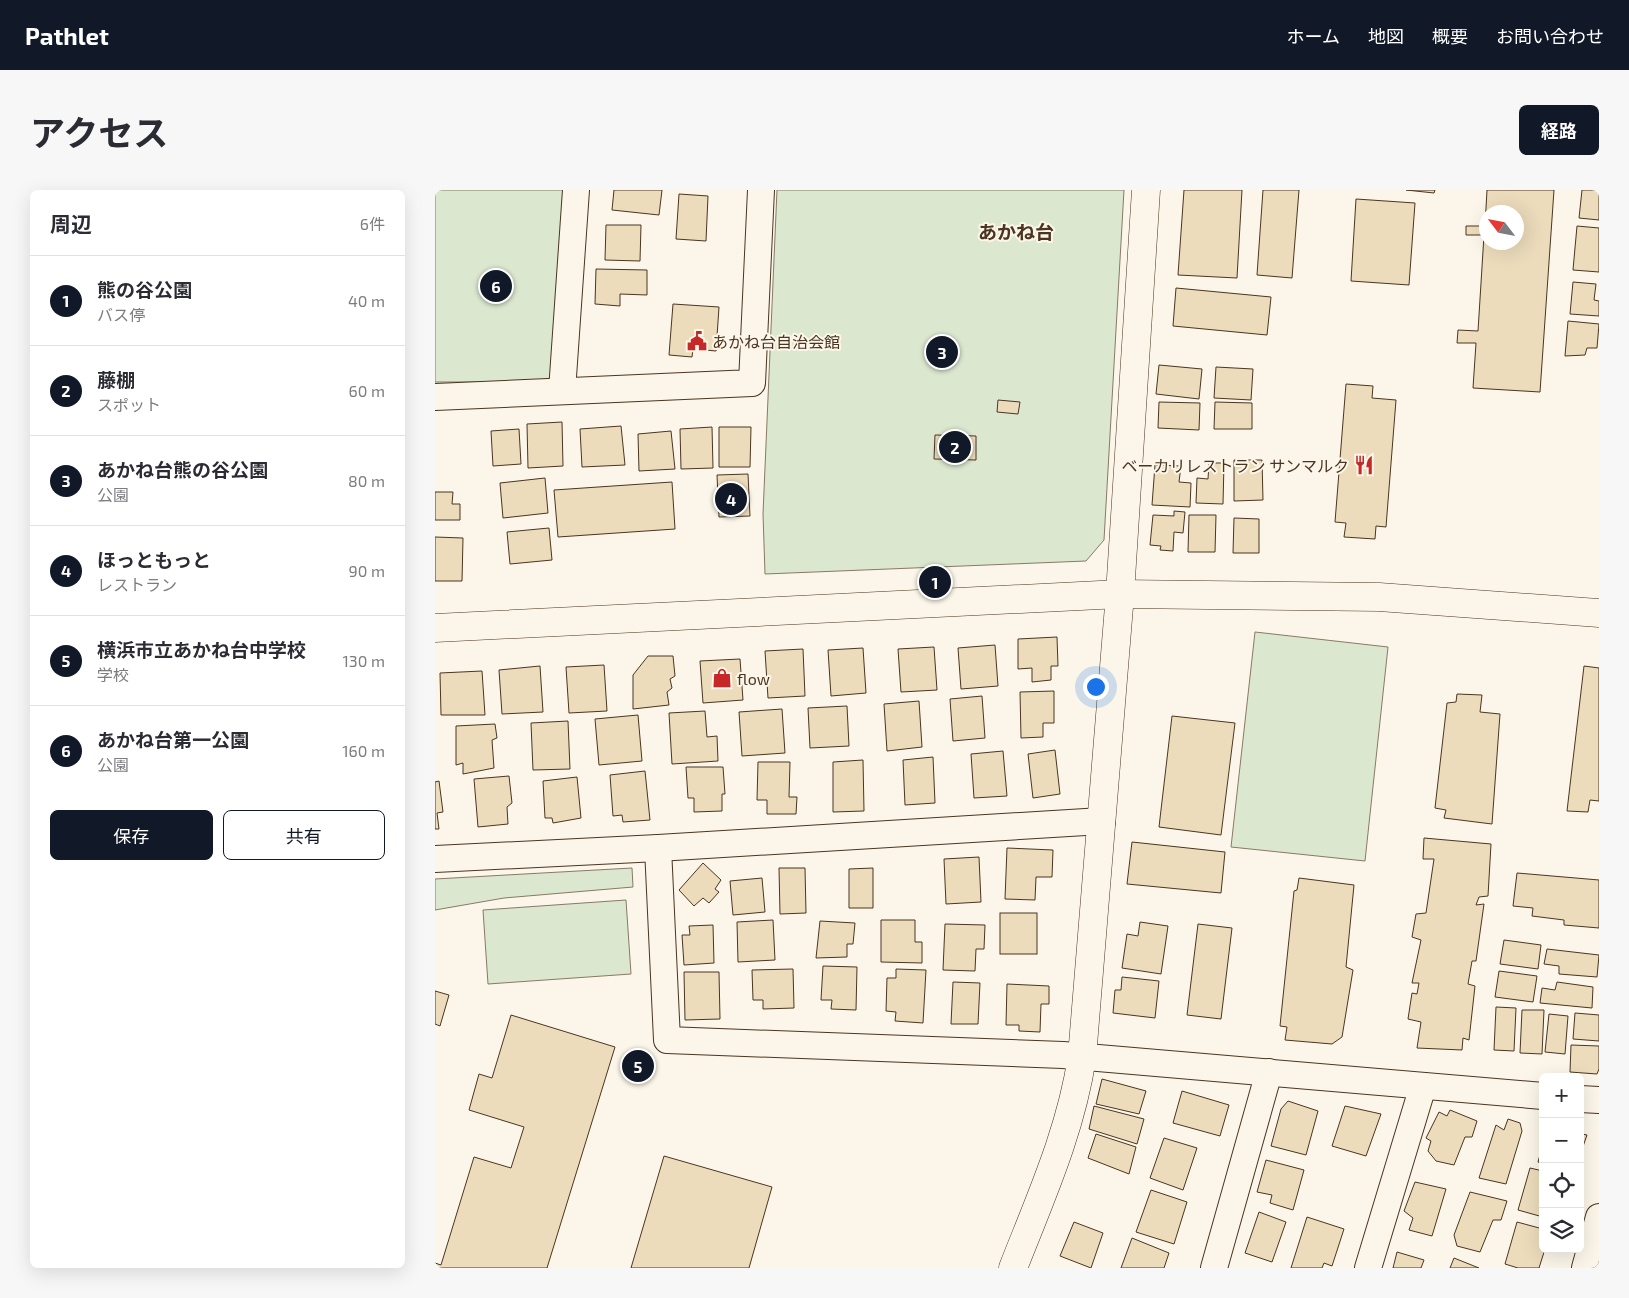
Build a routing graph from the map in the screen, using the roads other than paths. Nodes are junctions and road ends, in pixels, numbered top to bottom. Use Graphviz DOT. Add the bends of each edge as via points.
graph roads {
  1 [pos="576,190"];
  2 [pos="761,190"];
  3 [pos="1146,190"];
  4 [pos="562,391"];
  5 [pos="435,397"];
  6 [pos="1120,594"];
  7 [pos="1599,613"];
  8 [pos="435,628"];
  9 [pos="1102,821"];
  10 [pos="658,848"];
  11 [pos="435,859"];
  12 [pos="1082,1057"];
  13 [pos="1269,1072"];
  14 [pos="1423,1086"];
  15 [pos="1539,1096"];
  16 [pos="1584,1099"];
  17 [pos="1599,1100"];
  18 [pos="1599,1217"];
  19 [pos="1013,1268"];
  20 [pos="1214,1268"];
  21 [pos="1368,1268"];
  22 [pos="1585,1268"];
  1 -- 4 [label="street"];
  2 -- 4 [label="street" via="752,383"];
  3 -- 6 [label="street"];
  4 -- 5 [label="street"];
  6 -- 7 [label="street" via="1379,597"];
  6 -- 8 [label="street"];
  6 -- 9 [label="street"];
  9 -- 10 [label="street"];
  9 -- 12 [label="street"];
  10 -- 11 [label="street"];
  10 -- 12 [label="street" via="667,1040"];
  12 -- 13 [label="street"];
  12 -- 19 [label="street" via="1078,1085 1060,1149"];
  13 -- 14 [label="street"];
  13 -- 20 [label="street"];
  14 -- 15 [label="street"];
  14 -- 21 [label="street"];
  16 -- 17 [label="street"];
  18 -- 22 [label="street"];
}
